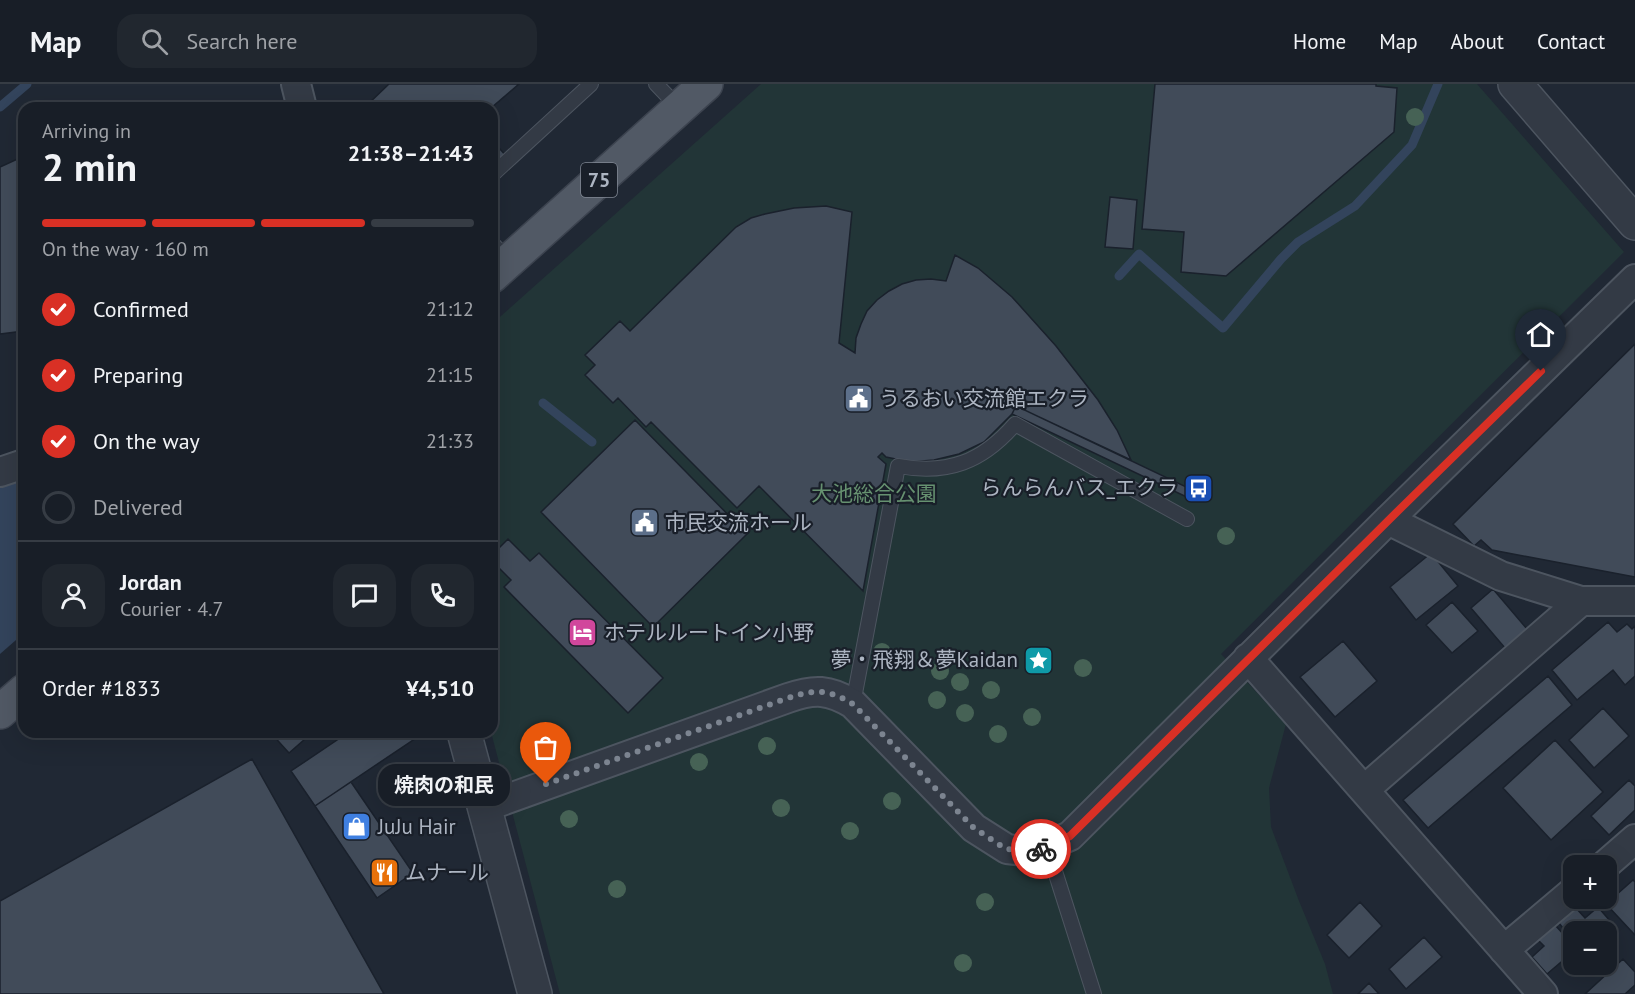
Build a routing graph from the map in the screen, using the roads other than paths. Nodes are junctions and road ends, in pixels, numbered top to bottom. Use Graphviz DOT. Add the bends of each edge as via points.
graph roads {
  1 [pos="296,84"];
  2 [pos="591,84"];
  3 [pos="656,84"];
  4 [pos="706,84"];
  5 [pos="1515,84"];
  6 [pos="300,102"];
  7 [pos="680,108"];
  8 [pos="498,169"];
  9 [pos="1635,224"];
  10 [pos="498,260"];
  11 [pos="1635,279"];
  12 [pos="18,466"];
  13 [pos="0,472"];
  14 [pos="1187,519"];
  15 [pos="1388,520"];
  16 [pos="1581,601"];
  17 [pos="1635,601"];
  18 [pos="1248,658"];
  19 [pos="18,696"];
  20 [pos="853,704"];
  21 [pos="0,712"];
  22 [pos="466,738"];
  23 [pos="1364,790"];
  24 [pos="485,807"];
  25 [pos="1635,839"];
  26 [pos="1047,846"];
  27 [pos="1617,855"];
  28 [pos="1563,900"];
  29 [pos="1504,950"];
  30 [pos="535,994"];
  31 [pos="1094,994"];
  32 [pos="1543,994"];
  1 -- 6 [label="street"];
  2 -- 8 [label="lane"];
  3 -- 7 [label="lane"];
  4 -- 7 [label="main road, 75"];
  5 -- 9 [label="street"];
  7 -- 10 [label="main road, 75"];
  11 -- 15 [label="street"];
  12 -- 13 [label="street"];
  14 -- 20 [label="lane" via="1015,424 992,448 963,463 930,470 898,466"];
  15 -- 16 [label="street" via="1502,576"];
  15 -- 18 [label="street"];
  16 -- 17 [label="street"];
  16 -- 23 [label="street"];
  18 -- 23 [label="street"];
  18 -- 26 [label="street" via="1070,836"];
  19 -- 21 [label="main road"];
  20 -- 24 [label="street" via="839,695 804,693"];
  20 -- 26 [label="street" via="974,828 1006,849 1033,852"];
  22 -- 24 [label="street"];
  23 -- 29 [label="street"];
  24 -- 30 [label="street"];
  25 -- 27 [label="street"];
  26 -- 31 [label="lane"];
  28 -- 29 [label="street"];
  29 -- 32 [label="street"];
}
